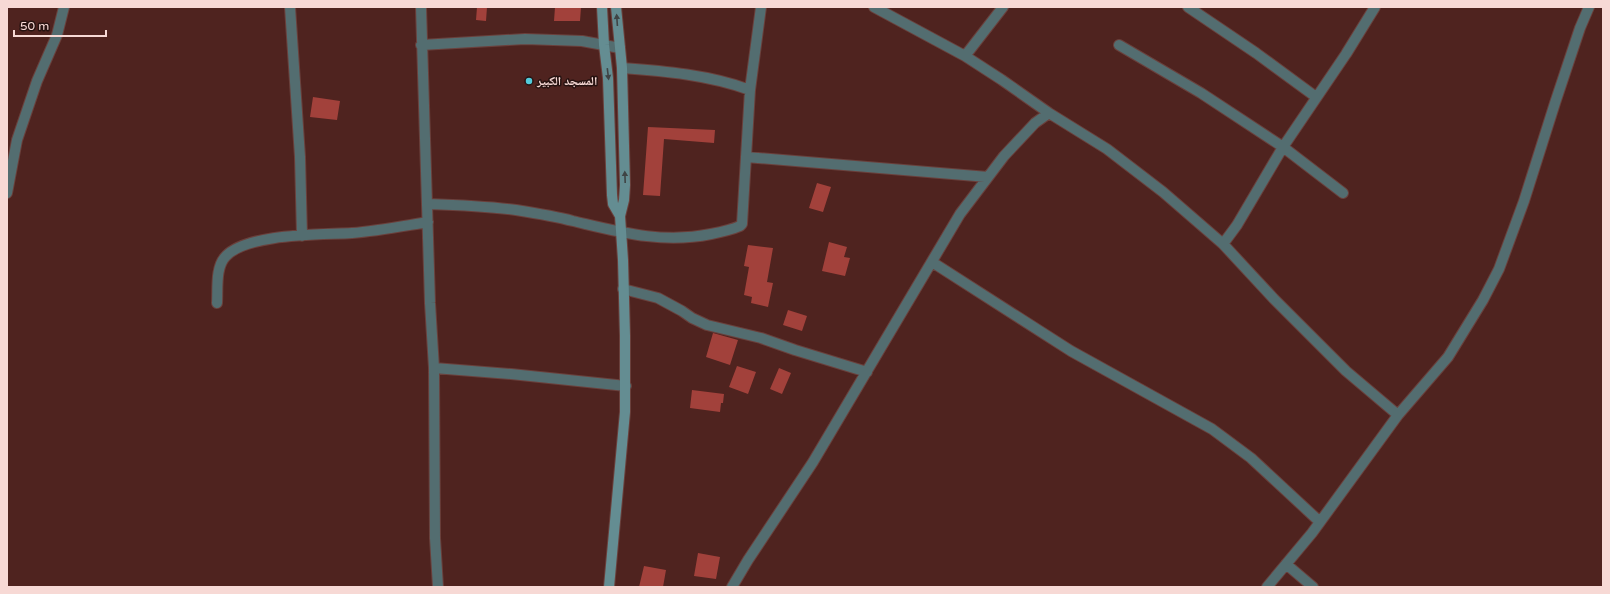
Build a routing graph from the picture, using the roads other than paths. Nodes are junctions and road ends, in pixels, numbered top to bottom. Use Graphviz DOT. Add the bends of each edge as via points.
graph roads {
  1 [pos="64,7"];
  2 [pos="290,7"];
  3 [pos="421,7"];
  4 [pos="602,7"];
  5 [pos="616,7"];
  6 [pos="762,7"];
  7 [pos="874,7"];
  8 [pos="1003,7"];
  9 [pos="1188,7"];
  10 [pos="1375,7"];
  11 [pos="1589,7"];
  12 [pos="422,45"];
  13 [pos="604,45"];
  14 [pos="1119,45"];
  15 [pos="620,48"];
  16 [pos="964,56"];
  17 [pos="622,68"];
  18 [pos="750,90"];
  19 [pos="1316,98"];
  20 [pos="1049,113"];
  21 [pos="1283,147"];
  22 [pos="746,157"];
  23 [pos="988,177"];
  24 [pos="7,193"];
  25 [pos="1343,193"];
  26 [pos="428,204"];
  27 [pos="620,216"];
  28 [pos="428,222"];
  29 [pos="621,232"];
  30 [pos="302,236"];
  31 [pos="1223,244"];
  32 [pos="932,262"];
  33 [pos="624,289"];
  34 [pos="218,303"];
  35 [pos="434,368"];
  36 [pos="867,372"];
  37 [pos="626,386"];
  38 [pos="1398,415"];
  39 [pos="1320,522"];
  40 [pos="1286,564"];
  41 [pos="438,587"];
  42 [pos="609,587"];
  43 [pos="732,587"];
  44 [pos="1267,587"];
  45 [pos="1313,587"];
  1 -- 24 [label="street" via="57,34 17,140"];
  2 -- 30 [label="street" via="300,157"];
  3 -- 12 [label="street"];
  4 -- 13 [label="street"];
  15 -- 5 [label="street, one-way"];
  6 -- 18 [label="street"];
  7 -- 16 [label="street"];
  8 -- 16 [label="street"];
  9 -- 19 [label="street"];
  10 -- 19 [label="street"];
  11 -- 38 [label="street" via="1499,269 1448,357"];
  12 -- 13 [label="street" via="525,39 582,41"];
  12 -- 26 [label="street"];
  13 -- 15 [label="street"];
  13 -- 27 [label="street, one-way" via="608,78 612,195 613,204"];
  14 -- 21 [label="street" via="1201,93"];
  15 -- 17 [label="street"];
  16 -- 20 [label="street"];
  17 -- 18 [label="street" via="706,78"];
  27 -- 17 [label="street, one-way" via="625,185"];
  18 -- 22 [label="street"];
  19 -- 21 [label="street"];
  20 -- 23 [label="street" via="1025,133"];
  20 -- 31 [label="street" via="1126,163"];
  21 -- 25 [label="street"];
  21 -- 31 [label="street"];
  22 -- 23 [label="street"];
  22 -- 29 [label="street" via="740,226 692,238 670,239"];
  23 -- 32 [label="street" via="960,214"];
  26 -- 28 [label="street"];
  26 -- 29 [label="street" via="516,210"];
  27 -- 29 [label="street"];
  28 -- 30 [label="street" via="354,233"];
  28 -- 35 [label="street"];
  29 -- 33 [label="street"];
  30 -- 34 [label="street" via="266,239 241,246 225,256 219,271"];
  31 -- 38 [label="street" via="1346,371"];
  32 -- 36 [label="street"];
  32 -- 39 [label="street" via="1071,351 1212,429 1251,458"];
  33 -- 36 [label="street" via="658,298 706,325 761,338"];
  33 -- 37 [label="street"];
  35 -- 37 [label="street"];
  35 -- 41 [label="street"];
  36 -- 43 [label="street"];
  37 -- 42 [label="street"];
  38 -- 39 [label="street"];
  39 -- 40 [label="street"];
  40 -- 44 [label="street"];
  40 -- 45 [label="street"];
}
